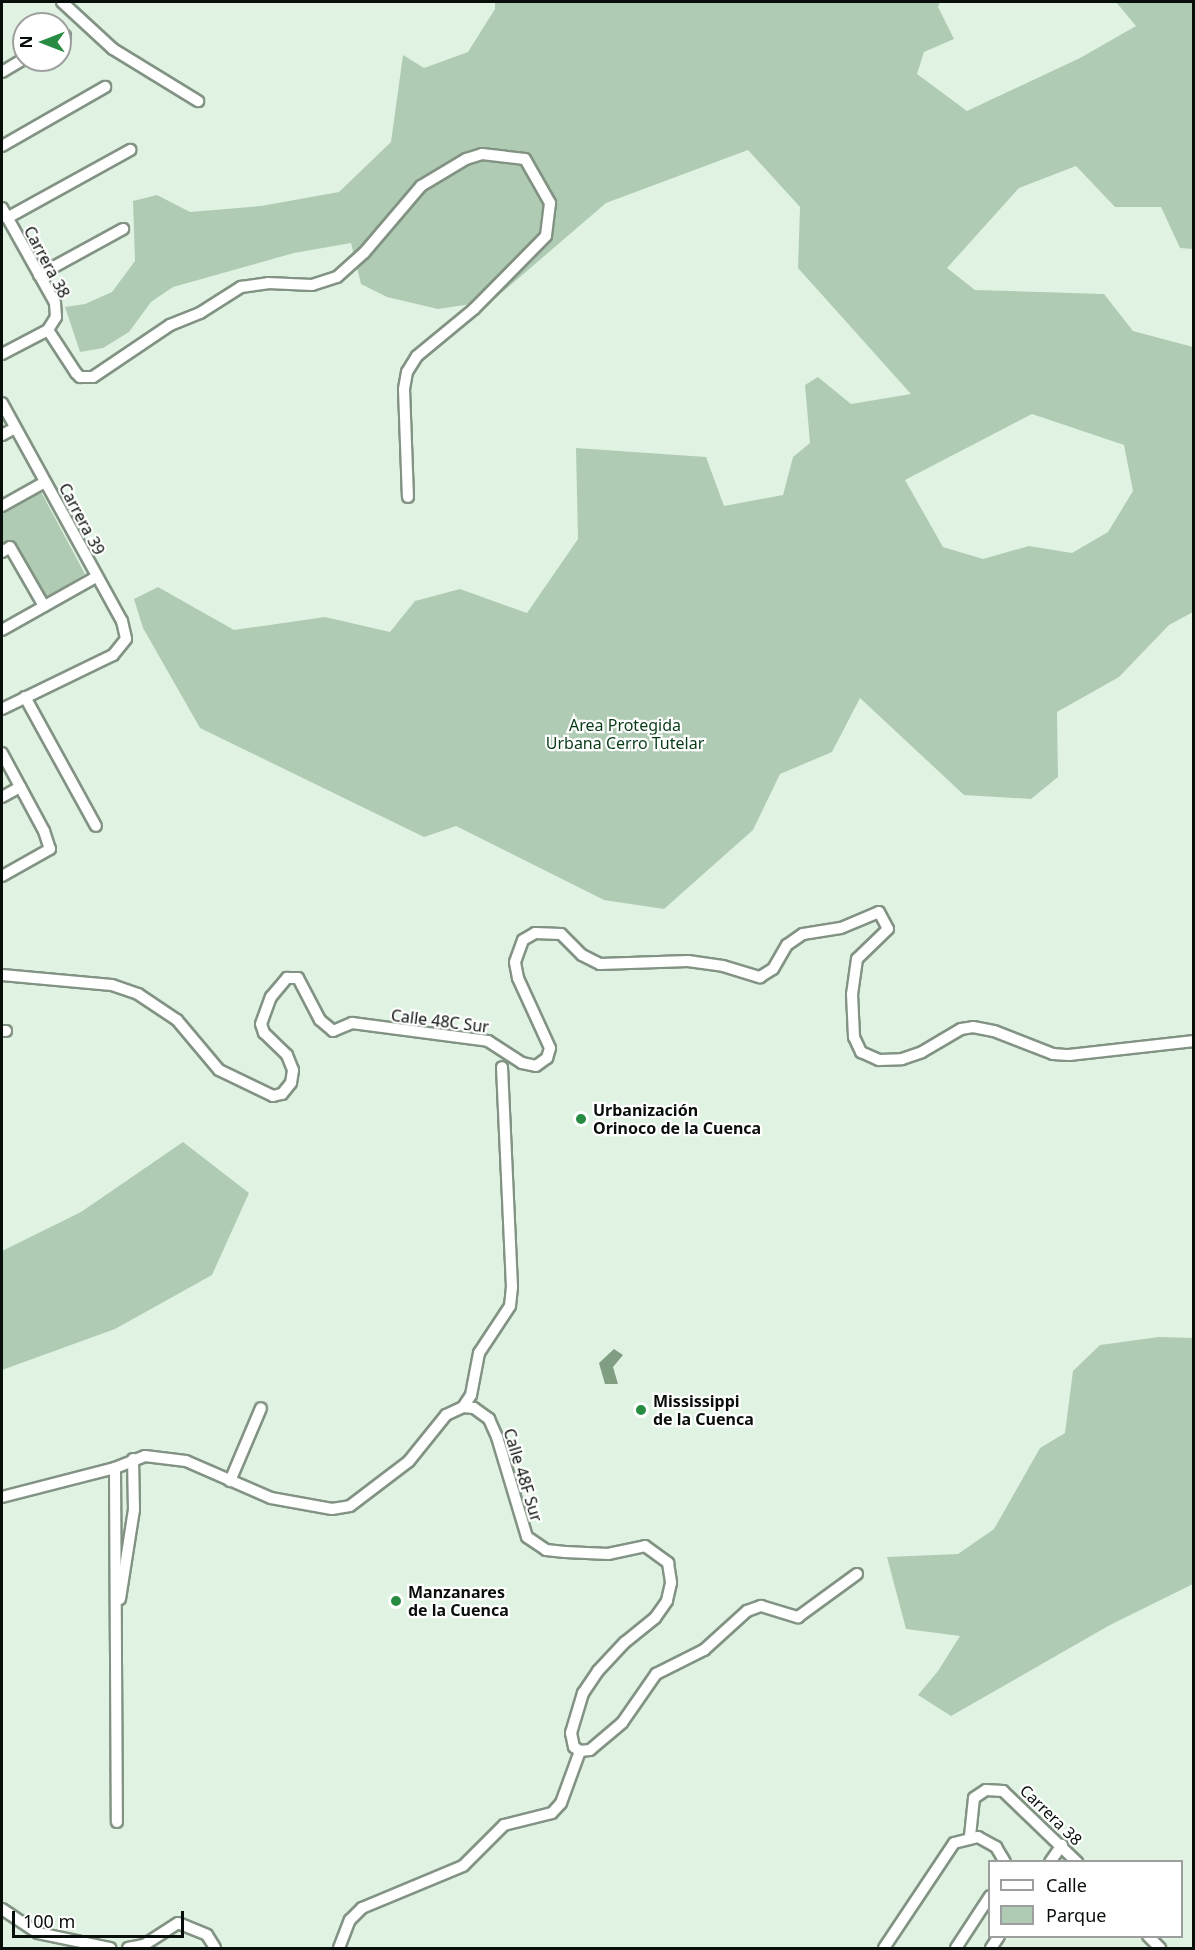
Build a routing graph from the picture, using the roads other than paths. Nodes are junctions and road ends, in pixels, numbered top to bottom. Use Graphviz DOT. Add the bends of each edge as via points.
graph roads {
  1 [pos="62,2"];
  2 [pos="105,87"];
  3 [pos="198,101"];
  4 [pos="2,146"];
  5 [pos="130,150"];
  6 [pos="4,213"];
  7 [pos="123,229"];
  8 [pos="39,275"];
  9 [pos="48,330"];
  10 [pos="2,354"];
  11 [pos="2,404"];
  12 [pos="15,428"];
  13 [pos="2,435"];
  14 [pos="45,482"];
  15 [pos="408,497"];
  16 [pos="2,506"];
  17 [pos="6,550"];
  18 [pos="96,577"];
  19 [pos="44,606"];
  20 [pos="2,630"];
  21 [pos="25,697"];
  22 [pos="2,709"];
  23 [pos="2,753"];
  24 [pos="20,787"];
  25 [pos="2,797"];
  26 [pos="96,826"];
  27 [pos="2,876"];
  28 [pos="2,975"];
  29 [pos="1194,1041"];
  30 [pos="502,1067"];
  31 [pos="463,1407"];
  32 [pos="261,1408"];
  33 [pos="133,1459"];
  34 [pos="115,1468"];
  35 [pos="230,1481"];
  36 [pos="2,1497"];
  37 [pos="857,1574"];
  38 [pos="115,1626"];
  39 [pos="580,1751"];
  40 [pos="117,1822"];
  41 [pos="970,1836"];
  42 [pos="1062,1845"];
  43 [pos="1004,1860"];
  44 [pos="1051,1860"];
  45 [pos="1075,1860"];
  46 [pos="988,1899"];
  47 [pos="2,1909"];
  48 [pos="110,1948"];
  49 [pos="128,1948"];
  50 [pos="215,1948"];
  51 [pos="339,1948"];
  52 [pos="884,1948"];
  53 [pos="956,1948"];
  1 -- 3 [label="street" via="113,49"];
  2 -- 4 [label="street"];
  5 -- 6 [label="street"];
  6 -- 8 [label="street, Carrera 38"];
  7 -- 8 [label="street"];
  8 -- 9 [label="street, Carrera 38" via="56,310"];
  9 -- 10 [label="street"];
  9 -- 15 [label="street" via="64,358 84,378 98,375 153,336 241,287 327,283 364,254 421,186 439,173 482,154 525,159 550,203 546,236 474,309 417,356 407,372 404,389"];
  11 -- 12 [label="street, Carrera 39"];
  12 -- 13 [label="street"];
  12 -- 14 [label="street, Carrera 39"];
  14 -- 16 [label="street"];
  14 -- 18 [label="street, Carrera 39"];
  17 -- 19 [label="street"];
  18 -- 19 [label="street"];
  18 -- 21 [label="street, Carrera 39" via="125,629 126,639 119,650"];
  19 -- 20 [label="street"];
  21 -- 22 [label="street"];
  21 -- 26 [label="street"];
  23 -- 24 [label="street"];
  24 -- 25 [label="street"];
  24 -- 27 [label="street" via="50,849"];
  28 -- 29 [label="street, Calle 48C Sur" via="112,985 138,994 177,1020 219,1070 273,1096 282,1094 291,1083 293,1070 287,1055 264,1033 261,1024 271,997 287,978 298,978 320,1020 333,1031 352,1023 488,1041 536,1066 545,1061 550,1048 518,978 515,962 523,940 535,933 561,934 582,955 600,964 688,961 760,977 773,969 787,945 802,934 841,928 879,912 887,923 885,936 853,966 854,1037 861,1052 879,1060 902,1059 922,1052 961,1029 980,1028 1053,1054 1069,1055"];
  30 -- 31 [label="street" via="510,1306 479,1353 471,1395"];
  31 -- 35 [label="street" via="437,1422 409,1461 350,1506 317,1508 271,1498"];
  31 -- 39 [label="street, Calle 48F Sur" via="474,1408 489,1419 516,1492 521,1527 527,1537 546,1550 588,1554 645,1546 668,1563 671,1582 667,1601 655,1618 598,1671 583,1693 572,1733 574,1747"];
  32 -- 35 [label="street"];
  33 -- 34 [label="street"];
  33 -- 35 [label="street" via="145,1456 186,1461"];
  33 -- 38 [label="street" via="134,1510"];
  34 -- 36 [label="street"];
  34 -- 38 [label="street"];
  37 -- 39 [label="street" via="798,1617 761,1606 747,1611 704,1650 656,1674 622,1723 590,1750"];
  38 -- 40 [label="street"];
  39 -- 51 [label="street" via="561,1803 552,1813 504,1825 464,1866 362,1908 350,1920"];
  41 -- 42 [label="street, Carrera 38" via="971,1803 978,1794 991,1789 1003,1791"];
  41 -- 43 [label="street" via="996,1847"];
  41 -- 52 [label="street" via="949,1848"];
  42 -- 44 [label="street"];
  42 -- 45 [label="street, Carrera 38"];
  46 -- 53 [label="street"];
  47 -- 48 [label="street" via="38,1933"];
  49 -- 50 [label="street" via="144,1945 178,1923 207,1935"];
}
